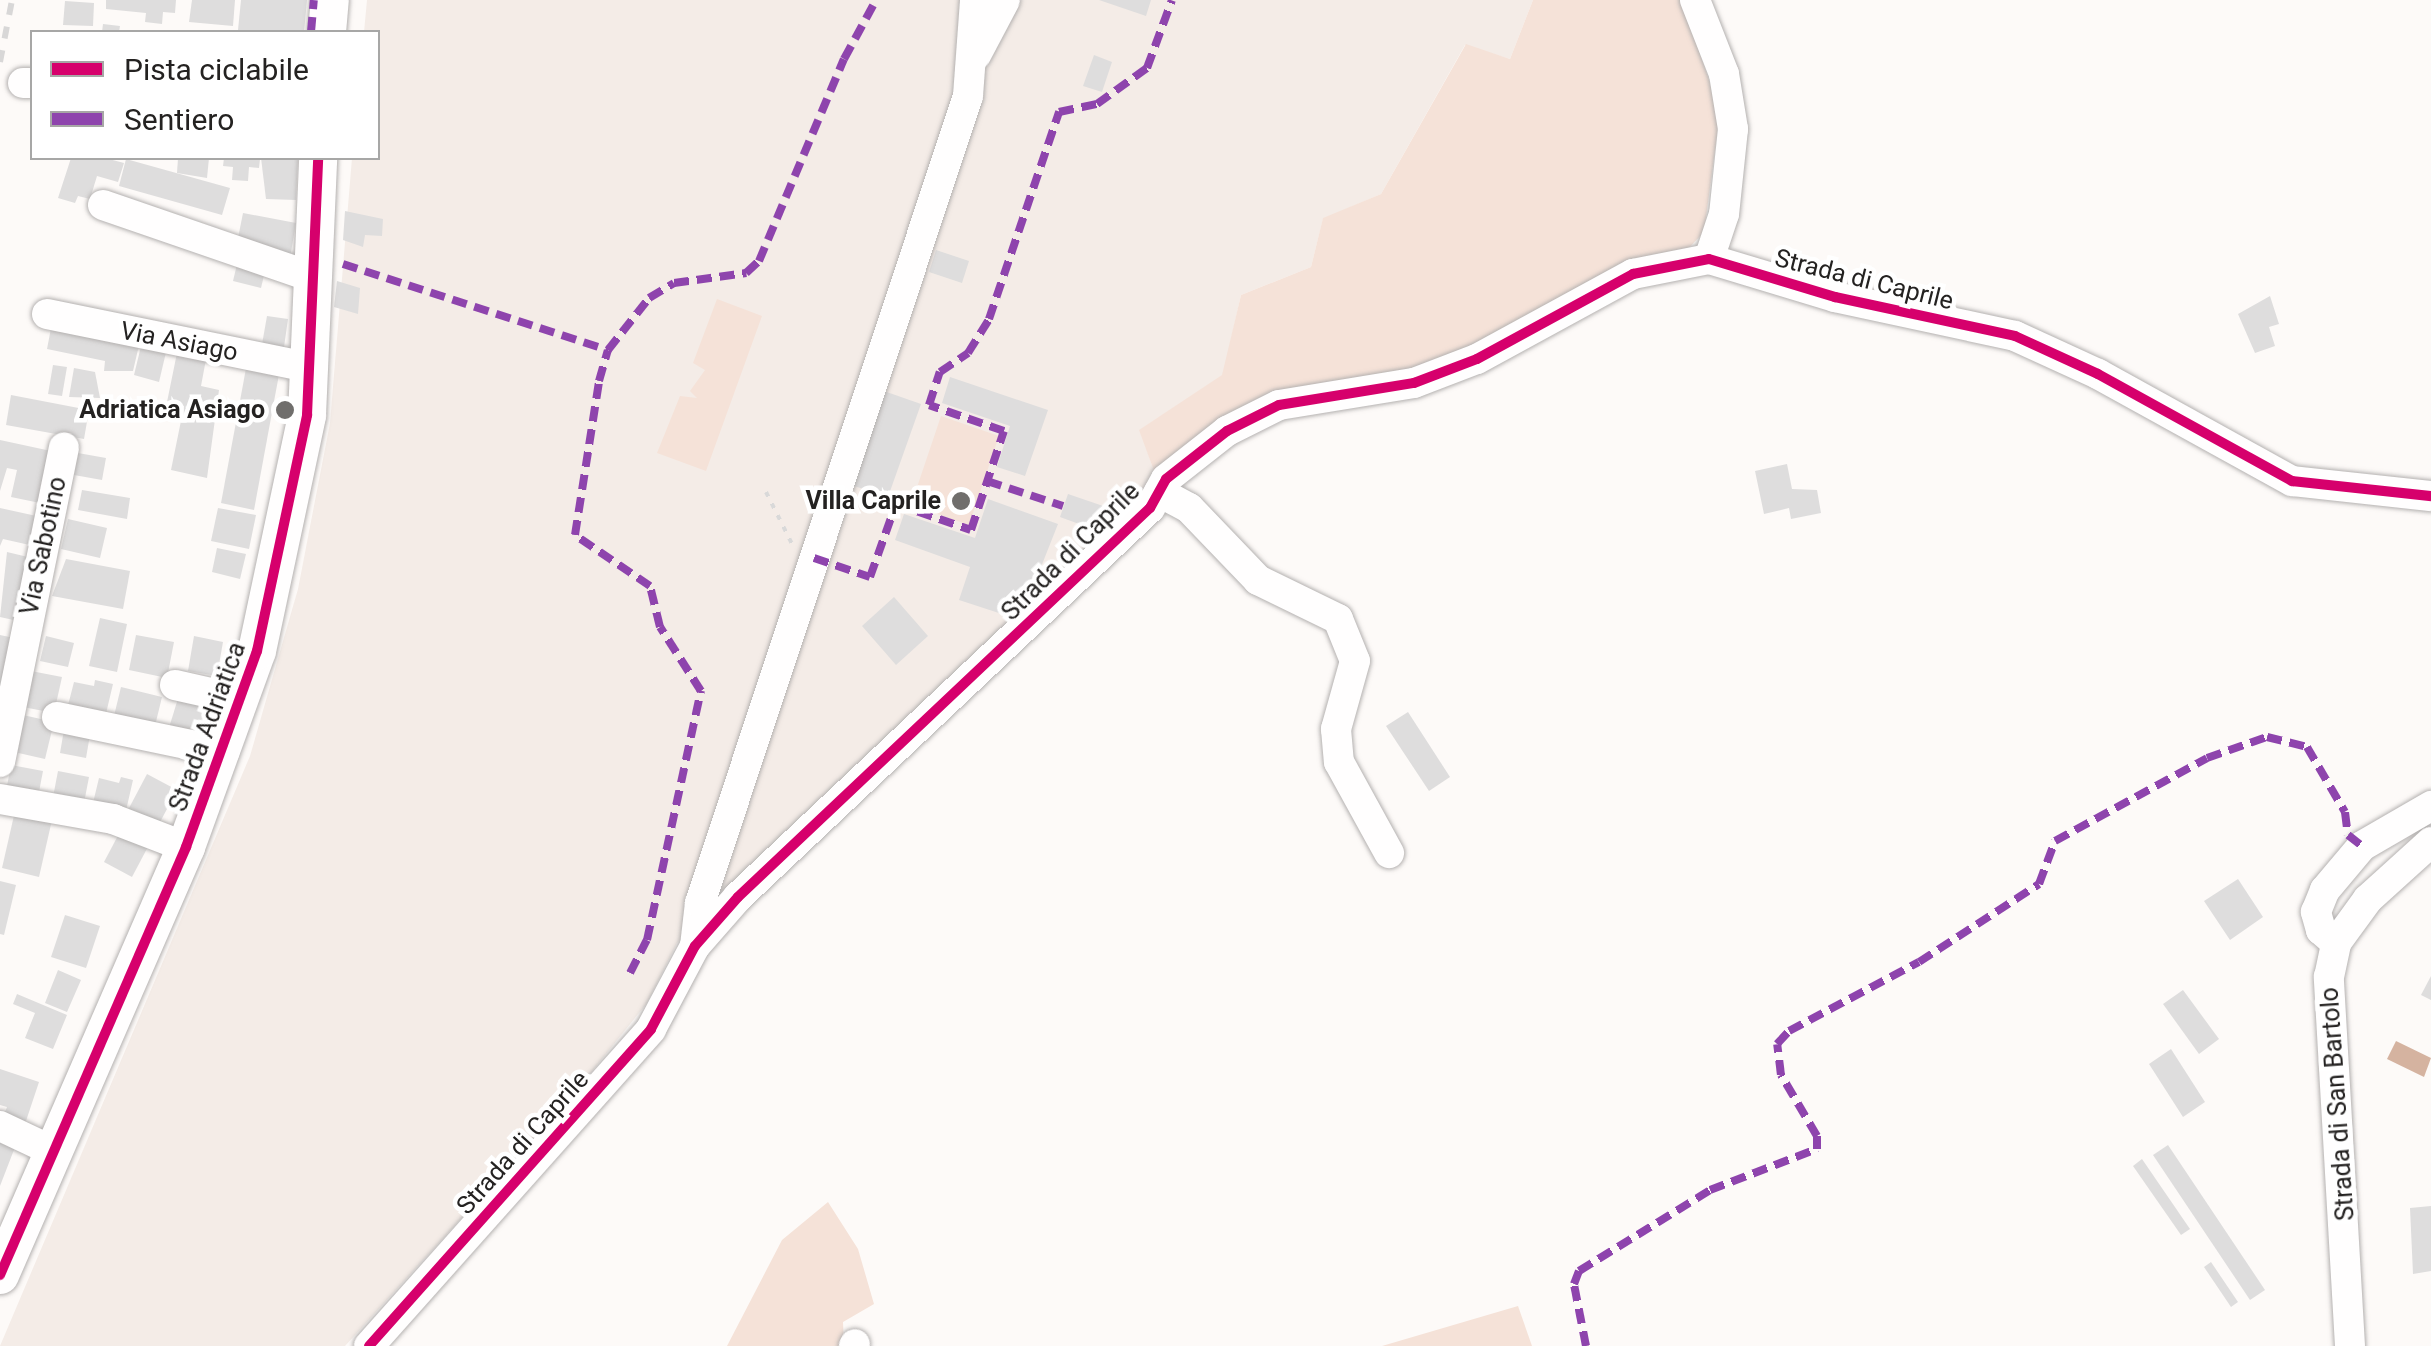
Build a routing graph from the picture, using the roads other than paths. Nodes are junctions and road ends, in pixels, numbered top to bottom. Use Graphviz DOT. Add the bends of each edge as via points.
graph roads {
  1 [pos="330,0"];
  2 [pos="975,0"];
  3 [pos="1005,0"];
  4 [pos="1695,0"];
  5 [pos="328,30"];
  6 [pos="974,58"];
  7 [pos="318,160"];
  8 [pos="103,206"];
  9 [pos="1709,260"];
  10 [pos="309,276"];
  11 [pos="47,314"];
  12 [pos="312,368"];
  13 [pos="64,447"];
  14 [pos="1159,492"];
  15 [pos="2431,496"];
  16 [pos="175,685"];
  17 [pos="242,700"];
  18 [pos="57,717"];
  19 [pos="224,752"];
  20 [pos="0,762"];
  21 [pos="0,799"];
  22 [pos="2431,806"];
  23 [pos="2431,842"];
  24 [pos="186,847"];
  25 [pos="1389,853"];
  26 [pos="2336,944"];
  27 [pos="695,946"];
  28 [pos="0,1126"];
  29 [pos="53,1152"];
  30 [pos="0,1274"];
  31 [pos="369,1346"];
  32 [pos="2350,1346"];
  1 -- 5 [label="main road"];
  2 -- 6 [label="street"];
  3 -- 6 [label="street"];
  4 -- 9 [label="street" via="1724,74 1733,129 1724,214"];
  6 -- 27 [label="street" via="968,96 700,903"];
  7 -- 10 [label="main road, Strada Adriatica"];
  8 -- 10 [label="street"];
  9 -- 14 [label="street, Strada di Caprile" via="1632,274 1477,359 1414,383 1279,405 1226,431"];
  9 -- 15 [label="street, Strada di Caprile" via="1835,297 2015,336 2292,481"];
  10 -- 12 [label="main road, Strada Adriatica"];
  11 -- 12 [label="street, Via Asiago"];
  12 -- 17 [label="main road, Strada Adriatica" via="278,578"];
  13 -- 20 [label="street, Via Sabotino"];
  14 -- 25 [label="street" via="1190,508 1258,580 1338,619 1355,661 1336,729 1339,762"];
  14 -- 27 [label="street, Strada di Caprile" via="1150,508 738,897"];
  16 -- 17 [label="street"];
  17 -- 19 [label="main road, Strada Adriatica"];
  18 -- 19 [label="street"];
  19 -- 24 [label="main road, Strada Adriatica"];
  21 -- 24 [label="street" via="113,819"];
  22 -- 26 [label="street" via="2362,846 2325,890 2316,912 2321,930"];
  23 -- 26 [label="street, Strada di San Bartolo" via="2368,899"];
  24 -- 29 [label="main road, Strada Adriatica"];
  26 -- 32 [label="street, Strada di San Bartolo" via="2329,977"];
  27 -- 31 [label="street, Strada di Caprile" via="651,1029"];
  28 -- 29 [label="street"];
  29 -- 30 [label="main road, Strada Adriatica"];
}
